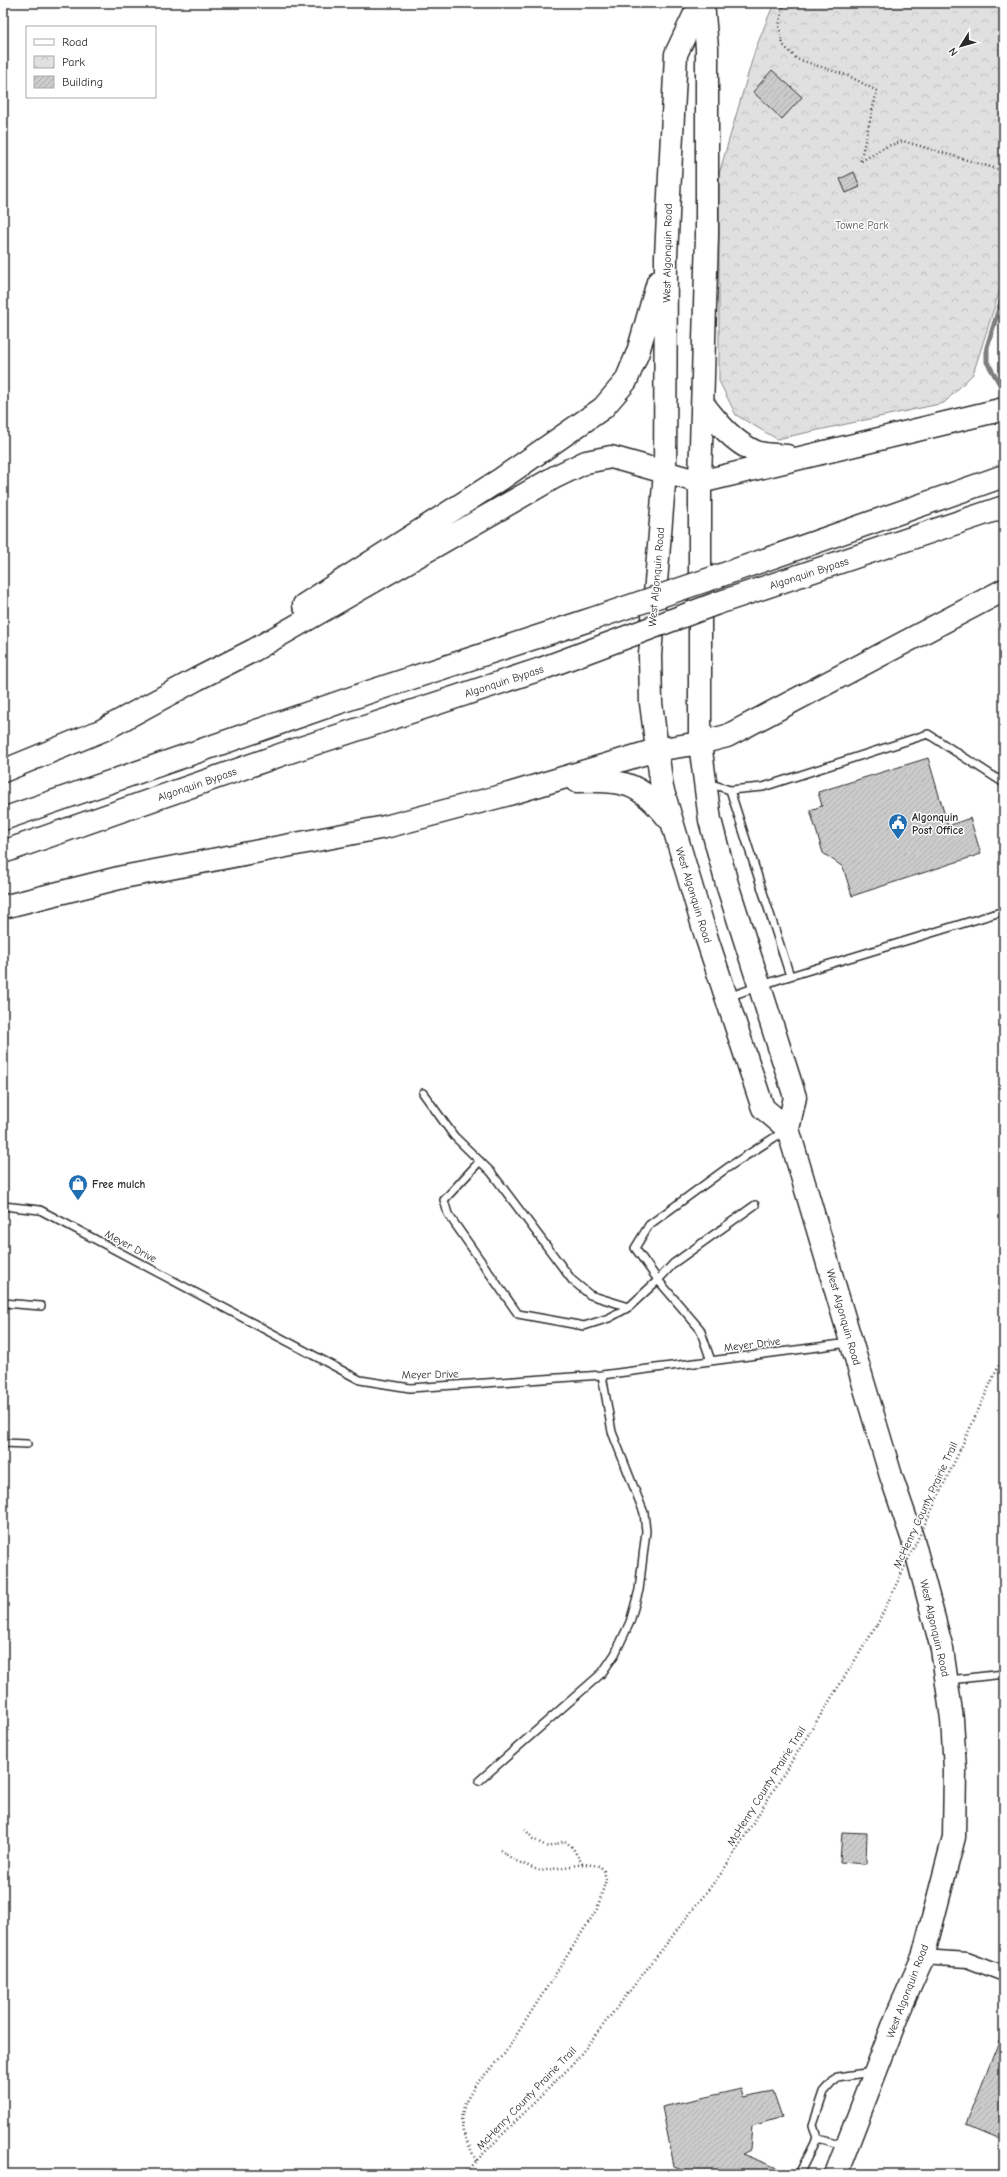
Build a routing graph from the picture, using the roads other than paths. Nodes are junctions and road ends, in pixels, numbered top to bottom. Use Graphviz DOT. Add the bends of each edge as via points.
graph roads {
  1 [pos="702,3"];
  2 [pos="666,256"];
  3 [pos="702,404"];
  4 [pos="1004,410"];
  5 [pos="798,458"];
  6 [pos="665,472"];
  7 [pos="1004,476"];
  8 [pos="700,482"];
  9 [pos="1004,507"];
  10 [pos="1004,590"];
  11 [pos="197,678"];
  12 [pos="700,743"];
  13 [pos="656,750"];
  14 [pos="3,771"];
  15 [pos="549,781"];
  16 [pos="705,782"];
  17 [pos="1004,783"];
  18 [pos="730,790"];
  19 [pos="3,819"];
  20 [pos="672,824"];
  21 [pos="3,852"];
  22 [pos="3,907"];
  23 [pos="1004,911"];
  24 [pos="790,976"];
  25 [pos="759,986"];
  26 [pos="726,998"];
  27 [pos="423,1093"];
  28 [pos="788,1129"];
  29 [pos="480,1161"];
  30 [pos="755,1205"];
  31 [pos="3,1206"];
  32 [pos="658,1280"];
  33 [pos="3,1303"];
  34 [pos="41,1306"];
  35 [pos="629,1307"];
  36 [pos="851,1342"];
  37 [pos="710,1361"];
  38 [pos="602,1374"];
  39 [pos="3,1443"];
  40 [pos="27,1444"];
  41 [pos="1004,1674"];
  42 [pos="947,1680"];
  43 [pos="479,1781"];
  44 [pos="923,1957"];
  45 [pos="1004,1974"];
  46 [pos="876,2071"];
  47 [pos="817,2138"];
  48 [pos="847,2146"];
  49 [pos="800,2174"];
  50 [pos="836,2174"];
  1 -- 2 [label="main road, West Algonquin Road" via="676,54"];
  1 -- 3 [label="main road, West Algonquin Road" via="707,48 707,235"];
  2 -- 6 [label="main road, West Algonquin Road"];
  2 -- 11 [label="main road" via="638,352 626,380 603,408 501,478 243,642"];
  3 -- 5 [label="main road" via="730,435 756,452"];
  3 -- 8 [label="main road, West Algonquin Road"];
  4 -- 5 [label="main road"];
  5 -- 8 [label="main road"];
  6 -- 8 [label="main road"];
  6 -- 11 [label="main road" via="611,457 586,462 555,477 254,650"];
  6 -- 13 [label="main road, West Algonquin Road" via="650,654 651,703"];
  7 -- 19 [label="main road, bridge" via="713,578 372,691"];
  8 -- 12 [label="main road, West Algonquin Road"];
  9 -- 21 [label="main road, Algonquin Bypass, bridge" via="715,604 541,669 286,753"];
  10 -- 12 [label="main road" via="727,736"];
  11 -- 14 [label="main road" via="103,730"];
  12 -- 13 [label="main road"];
  12 -- 16 [label="main road, West Algonquin Road"];
  13 -- 15 [label="main road"];
  13 -- 20 [label="main road, West Algonquin Road" via="662,788"];
  15 -- 20 [label="main road" via="604,780 636,787 651,798"];
  15 -- 22 [label="main road" via="385,827 123,877"];
  16 -- 18 [label="lane"];
  16 -- 25 [label="main road, West Algonquin Road" via="710,820"];
  17 -- 18 [label="lane" via="928,734 763,787"];
  18 -- 24 [label="lane"];
  20 -- 26 [label="main road, West Algonquin Road"];
  23 -- 24 [label="lane"];
  24 -- 25 [label="lane"];
  25 -- 26 [label="lane"];
  25 -- 28 [label="main road, West Algonquin Road" via="795,1097"];
  26 -- 28 [label="main road, West Algonquin Road" via="763,1108"];
  27 -- 29 [label="lane" via="454,1136"];
  28 -- 32 [label="lane" via="727,1168 649,1225 635,1248"];
  28 -- 36 [label="main road, West Algonquin Road"];
  29 -- 35 [label="lane" via="572,1280 590,1295"];
  29 -- 35 [label="lane" via="444,1200 448,1214 518,1314 584,1326 609,1318"];
  30 -- 32 [label="lane" via="674,1263"];
  31 -- 38 [label="lane, Meyer Drive" via="40,1210 360,1380 410,1388"];
  32 -- 35 [label="lane"];
  32 -- 37 [label="lane" via="700,1330"];
  33 -- 34 [label="lane"];
  36 -- 37 [label="lane, Meyer Drive"];
  36 -- 42 [label="main road, West Algonquin Road" via="913,1540 942,1649"];
  37 -- 38 [label="lane, Meyer Drive"];
  38 -- 43 [label="lane" via="612,1432 644,1513 646,1531 639,1590 630,1622 615,1654 602,1673"];
  39 -- 40 [label="lane"];
  41 -- 42 [label="lane"];
  42 -- 44 [label="main road, West Algonquin Road" via="955,1769 954,1837"];
  44 -- 45 [label="street" via="967,1960"];
  44 -- 46 [label="main road, West Algonquin Road"];
  46 -- 47 [label="lane" via="837,2077 824,2092 813,2124"];
  46 -- 48 [label="main road, West Algonquin Road"];
  47 -- 48 [label="lane"];
  47 -- 49 [label="lane"];
  48 -- 50 [label="main road, West Algonquin Road"];
}
